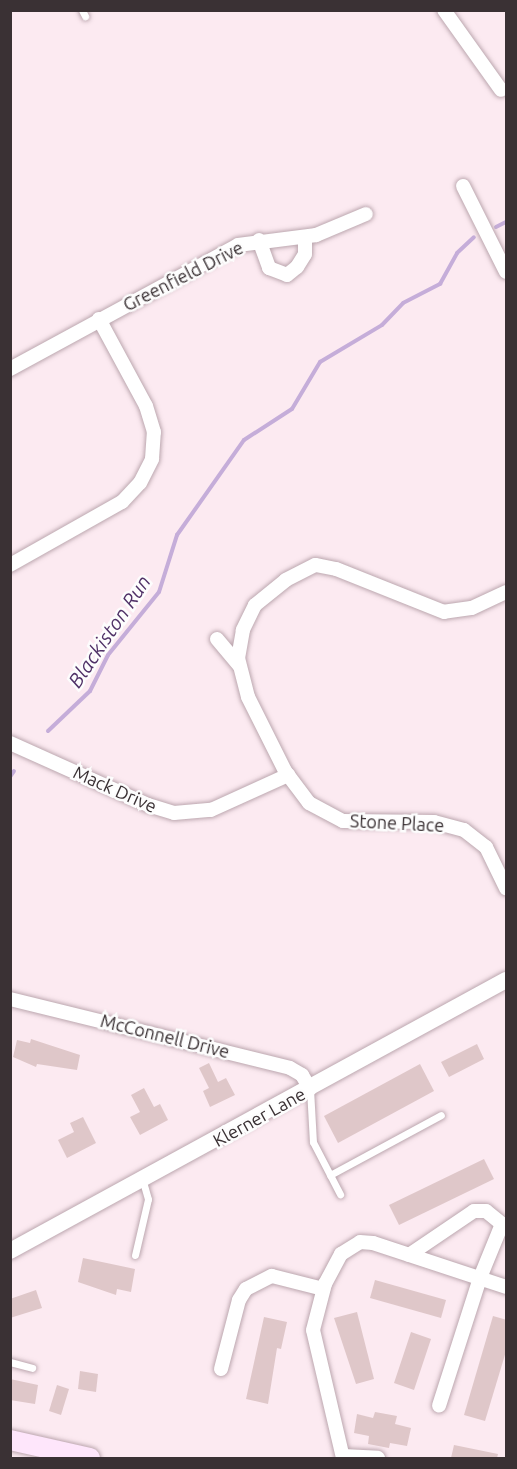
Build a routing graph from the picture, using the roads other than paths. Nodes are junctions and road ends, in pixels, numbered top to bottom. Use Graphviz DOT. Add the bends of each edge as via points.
graph roads {
  1 [pos="444,10"];
  2 [pos="501,90"];
  3 [pos="463,186"];
  4 [pos="366,214"];
  5 [pos="305,237"];
  6 [pos="259,240"];
  7 [pos="507,272"];
  8 [pos="99,319"];
  9 [pos="10,369"];
  10 [pos="10,566"];
  11 [pos="507,592"];
  12 [pos="217,639"];
  13 [pos="239,665"];
  14 [pos="10,743"];
  15 [pos="288,775"];
  16 [pos="507,888"];
  17 [pos="507,980"];
  18 [pos="10,999"];
  19 [pos="310,1089"];
  20 [pos="441,1115"];
  21 [pos="330,1175"];
  22 [pos="143,1182"];
  23 [pos="340,1194"];
  24 [pos="10,1251"];
  25 [pos="135,1255"];
  26 [pos="409,1255"];
  27 [pos="480,1278"];
  28 [pos="507,1287"];
  29 [pos="323,1289"];
  30 [pos="10,1362"];
  31 [pos="33,1368"];
  32 [pos="221,1369"];
  33 [pos="439,1406"];
  34 [pos="10,1440"];
  35 [pos="343,1457"];
  36 [pos="90,1458"];
  37 [pos="378,1458"];
  1 -- 2 [label="street"];
  3 -- 7 [label="street"];
  4 -- 5 [label="street, Greenfield Drive" via="341,228"];
  5 -- 6 [label="street, Greenfield Drive"];
  5 -- 6 [label="street" via="305,254 287,275 269,268"];
  6 -- 8 [label="street, Greenfield Drive" via="222,252"];
  8 -- 9 [label="street, Greenfield Drive"];
  8 -- 10 [label="street" via="146,406 154,432 149,465 122,502"];
  11 -- 13 [label="street, Stone Place" via="471,608 444,612 336,569 315,565 286,580 255,606 243,630"];
  12 -- 13 [label="street, Stone Place"];
  13 -- 15 [label="street, Stone Place" via="248,697"];
  14 -- 15 [label="street, Mack Drive" via="174,813 211,810"];
  15 -- 16 [label="street, Stone Place" via="309,803 344,821 434,822 464,830 486,847"];
  17 -- 19 [label="street, Klerner Lane"];
  18 -- 19 [label="street, McConnell Drive" via="284,1066 302,1075"];
  19 -- 21 [label="lane" via="313,1142"];
  19 -- 22 [label="street, Klerner Lane"];
  20 -- 21 [label="lane"];
  21 -- 23 [label="lane"];
  22 -- 24 [label="street, Klerner Lane"];
  22 -- 25 [label="lane" via="148,1198"];
  26 -- 27 [label="street"];
  26 -- 27 [label="street" via="474,1211 486,1211 502,1224"];
  26 -- 29 [label="street" via="360,1242 341,1254"];
  27 -- 28 [label="street"];
  27 -- 33 [label="street"];
  29 -- 32 [label="street" via="272,1276 246,1289 239,1300"];
  29 -- 35 [label="street" via="314,1330"];
  30 -- 31 [label="lane"];
  34 -- 36 [label="main road"];
  35 -- 37 [label="street"];
}
